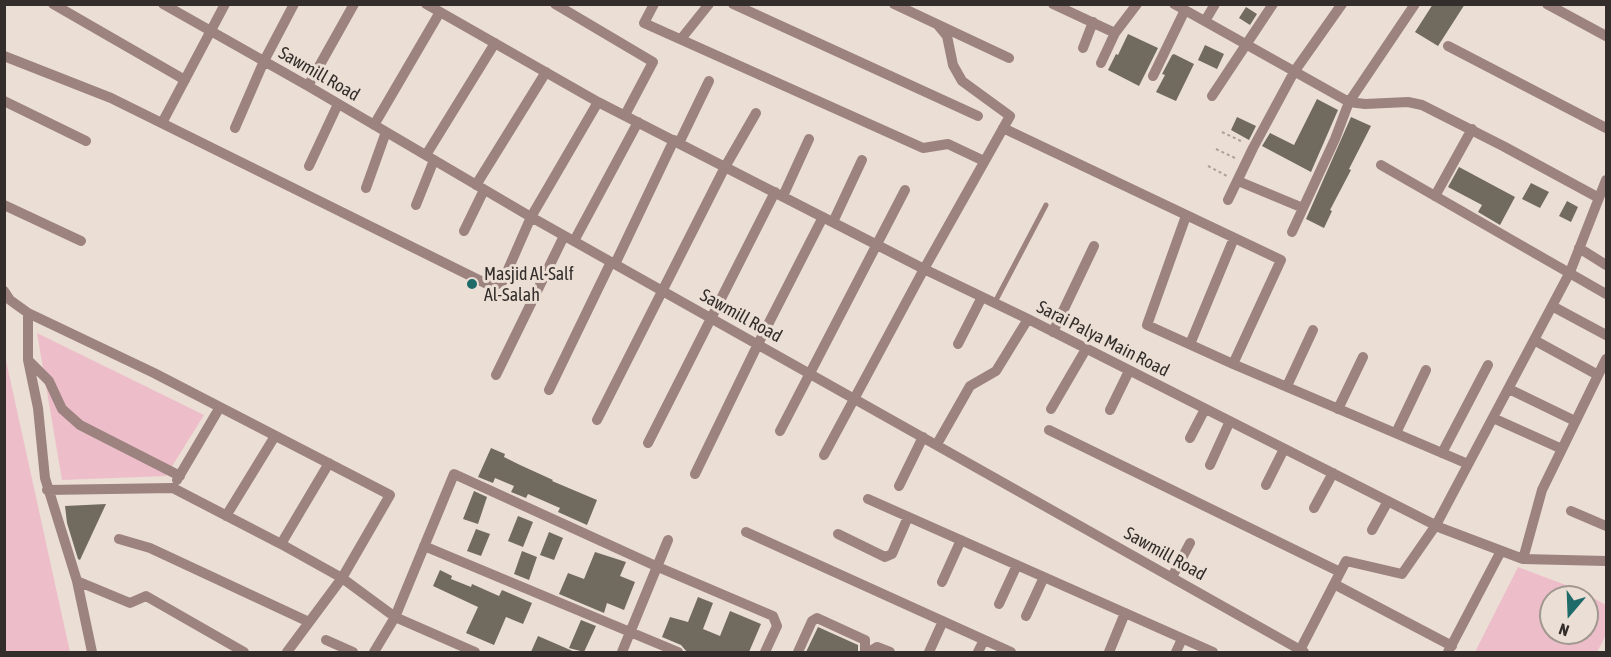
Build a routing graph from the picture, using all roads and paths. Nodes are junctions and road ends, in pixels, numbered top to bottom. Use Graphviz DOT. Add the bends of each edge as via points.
graph roads {
  1 [pos="53,4"];
  2 [pos="163,4"];
  3 [pos="225,4"];
  4 [pos="294,4"];
  5 [pos="354,4"];
  6 [pos="426,4"];
  7 [pos="555,4"];
  8 [pos="654,4"];
  9 [pos="709,4"];
  10 [pos="733,4"];
  11 [pos="894,4"];
  12 [pos="1053,4"];
  13 [pos="1137,4"];
  14 [pos="1174,4"];
  15 [pos="1215,4"];
  16 [pos="1273,4"];
  17 [pos="1342,4"];
  18 [pos="1414,4"];
  19 [pos="1547,4"];
  20 [pos="175,7"];
  21 [pos="1185,10"];
  22 [pos="440,12"];
  23 [pos="1205,21"];
  24 [pos="1093,22"];
  25 [pos="938,25"];
  26 [pos="211,31"];
  27 [pos="1605,31"];
  28 [pos="1115,33"];
  29 [pos="681,39"];
  30 [pos="495,43"];
  31 [pos="1247,45"];
  32 [pos="1448,46"];
  33 [pos="1083,48"];
  34 [pos="4,56"];
  35 [pos="1009,58"];
  36 [pos="264,61"];
  37 [pos="1101,63"];
  38 [pos="546,72"];
  39 [pos="1294,72"];
  40 [pos="1153,76"];
  41 [pos="185,80"];
  42 [pos="709,81"];
  43 [pos="308,86"];
  44 [pos="1212,96"];
  45 [pos="4,101"];
  46 [pos="598,102"];
  47 [pos="1349,102"];
  48 [pos="338,104"];
  49 [pos="756,113"];
  50 [pos="625,116"];
  51 [pos="978,116"];
  52 [pos="638,122"];
  53 [pos="162,123"];
  54 [pos="374,125"];
  55 [pos="235,128"];
  56 [pos="1003,128"];
  57 [pos="1606,128"];
  58 [pos="1472,129"];
  59 [pos="386,132"];
  60 [pos="1222,132"];
  61 [pos="809,139"];
  62 [pos="86,141"];
  63 [pos="676,142"];
  64 [pos="1253,148"];
  65 [pos="1216,149"];
  66 [pos="430,158"];
  67 [pos="862,160"];
  68 [pos="984,161"];
  69 [pos="1246,163"];
  70 [pos="1381,165"];
  71 [pos="309,166"];
  72 [pos="1208,166"];
  73 [pos="725,167"];
  74 [pos="1606,180"];
  75 [pos="1238,181"];
  76 [pos="366,188"];
  77 [pos="480,188"];
  78 [pos="905,190"];
  79 [pos="779,194"];
  80 [pos="1435,195"];
  81 [pos="1599,198"];
  82 [pos="1228,200"];
  83 [pos="416,205"];
  84 [pos="1046,205"];
  85 [pos="4,206"];
  86 [pos="1303,208"];
  87 [pos="1186,216"];
  88 [pos="531,217"];
  89 [pos="828,219"];
  90 [pos="465,231"];
  91 [pos="1292,232"];
  92 [pos="1234,238"];
  93 [pos="569,239"];
  94 [pos="81,240"];
  95 [pos="875,244"];
  96 [pos="1094,246"];
  97 [pos="1579,248"];
  98 [pos="613,263"];
  99 [pos="1606,265"];
  100 [pos="924,269"];
  101 [pos="1570,272"];
  102 [pos="661,290"];
  103 [pos="4,291"];
  104 [pos="1606,294"];
  105 [pos="982,297"];
  106 [pos="995,303"];
  107 [pos="1552,306"];
  108 [pos="28,314"];
  109 [pos="710,318"];
  110 [pos="1028,319"];
  111 [pos="1312,330"];
  112 [pos="1053,332"];
  113 [pos="1606,335"];
  114 [pos="1534,340"];
  115 [pos="758,344"];
  116 [pos="958,344"];
  117 [pos="1190,345"];
  118 [pos="1086,350"];
  119 [pos="1363,357"];
  120 [pos="1606,359"];
  121 [pos="28,360"];
  122 [pos="1233,364"];
  123 [pos="1488,364"];
  124 [pos="1426,370"];
  125 [pos="1129,371"];
  126 [pos="809,373"];
  127 [pos="496,375"];
  128 [pos="1598,375"];
  129 [pos="1287,387"];
  130 [pos="1509,389"];
  131 [pos="549,390"];
  132 [pos="855,400"];
  133 [pos="220,407"];
  134 [pos="1051,409"];
  135 [pos="1205,409"];
  136 [pos="1338,409"];
  137 [pos="1110,410"];
  138 [pos="1493,418"];
  139 [pos="597,420"];
  140 [pos="1575,421"];
  141 [pos="1230,422"];
  142 [pos="1049,430"];
  143 [pos="780,431"];
  144 [pos="1396,434"];
  145 [pos="275,435"];
  146 [pos="922,437"];
  147 [pos="1190,438"];
  148 [pos="648,443"];
  149 [pos="936,444"];
  150 [pos="1284,449"];
  151 [pos="1562,449"];
  152 [pos="1442,453"];
  153 [pos="824,455"];
  154 [pos="329,463"];
  155 [pos="1468,464"];
  156 [pos="1210,465"];
  157 [pos="1333,473"];
  158 [pos="695,474"];
  159 [pos="180,476"];
  160 [pos="1266,485"];
  161 [pos="898,486"];
  162 [pos="173,488"];
  163 [pos="47,490"];
  164 [pos="868,499"];
  165 [pos="1388,501"];
  166 [pos="1314,507"];
  167 [pos="1571,512"];
  168 [pos="226,516"];
  169 [pos="908,517"];
  170 [pos="1436,525"];
  171 [pos="1606,526"];
  172 [pos="1372,530"];
  173 [pos="746,532"];
  174 [pos="838,534"];
  175 [pos="119,539"];
  176 [pos="668,540"];
  177 [pos="962,540"];
  178 [pos="1190,543"];
  179 [pos="281,544"];
  180 [pos="424,546"];
  181 [pos="1501,551"];
  182 [pos="1523,559"];
  183 [pos="1606,561"];
  184 [pos="1017,565"];
  185 [pos="658,567"];
  186 [pos="1340,572"];
  187 [pos="1044,577"];
  188 [pos="1172,577"];
  189 [pos="342,578"];
  190 [pos="77,581"];
  191 [pos="942,582"];
  192 [pos="1334,584"];
  193 [pos="999,604"];
  194 [pos="1125,613"];
  195 [pos="1026,616"];
  196 [pos="395,617"];
  197 [pos="943,621"];
  198 [pos="309,622"];
  199 [pos="632,632"];
  200 [pos="1182,639"];
  201 [pos="326,640"];
  202 [pos="984,640"];
  203 [pos="1450,649"];
  204 [pos="92,652"];
  205 [pos="244,652"];
  206 [pos="287,652"];
  207 [pos="353,652"];
  208 [pos="374,652"];
  209 [pos="475,652"];
  210 [pos="622,652"];
  211 [pos="678,652"];
  212 [pos="765,652"];
  213 [pos="798,652"];
  214 [pos="867,652"];
  215 [pos="890,652"];
  216 [pos="928,652"];
  217 [pos="978,652"];
  218 [pos="1011,652"];
  219 [pos="1109,652"];
  220 [pos="1176,652"];
  221 [pos="1213,652"];
  222 [pos="1301,652"];
  1 -- 41 [label="street"];
  2 -- 20 [label="street, Sawmill Road"];
  3 -- 26 [label="street"];
  4 -- 36 [label="street"];
  5 -- 43 [label="street"];
  6 -- 22 [label="street, Sarai Palya Main Road"];
  7 -- 50 [label="street" via="653,62"];
  8 -- 29 [label="street" via="644,22"];
  9 -- 29 [label="street"];
  10 -- 51 [label="street"];
  11 -- 25 [label="street"];
  12 -- 24 [label="street"];
  13 -- 28 [label="street"];
  14 -- 21 [label="street"];
  15 -- 23 [label="street"];
  16 -- 31 [label="street"];
  17 -- 39 [label="street"];
  18 -- 47 [label="street"];
  19 -- 27 [label="street"];
  20 -- 26 [label="street, Sawmill Road"];
  21 -- 23 [label="street"];
  21 -- 40 [label="street"];
  22 -- 30 [label="street, Sarai Palya Main Road"];
  22 -- 54 [label="street"];
  23 -- 31 [label="street"];
  24 -- 28 [label="street"];
  24 -- 33 [label="street"];
  25 -- 35 [label="street"];
  25 -- 56 [label="street" via="947,36 952,65 962,81 1010,116"];
  26 -- 36 [label="street, Sawmill Road"];
  26 -- 41 [label="street"];
  28 -- 37 [label="street"];
  29 -- 68 [label="street" via="924,148 948,144"];
  30 -- 38 [label="street, Sarai Palya Main Road"];
  30 -- 66 [label="street"];
  31 -- 39 [label="street"];
  31 -- 44 [label="street"];
  32 -- 57 [label="street"];
  34 -- 53 [label="street" via="111,98"];
  36 -- 43 [label="street, Sawmill Road"];
  36 -- 55 [label="street"];
  38 -- 46 [label="street, Sarai Palya Main Road"];
  38 -- 77 [label="street"];
  39 -- 47 [label="street"];
  39 -- 64 [label="street"];
  41 -- 53 [label="street"];
  42 -- 63 [label="street"];
  43 -- 48 [label="street, Sawmill Road"];
  45 -- 62 [label="street"];
  46 -- 50 [label="street, Sarai Palya Main Road"];
  46 -- 88 [label="street"];
  47 -- 58 [label="street" via="1422,105"];
  47 -- 86 [label="street"];
  48 -- 54 [label="street, Sawmill Road"];
  48 -- 71 [label="street"];
  49 -- 73 [label="street"];
  50 -- 52 [label="street, Sarai Palya Main Road"];
  52 -- 63 [label="street, Sarai Palya Main Road"];
  52 -- 93 [label="street"];
  53 -- 88 [label="street" via="489,285 503,281"];
  54 -- 59 [label="street, Sawmill Road"];
  56 -- 68 [label="street"];
  56 -- 87 [label="street"];
  58 -- 80 [label="street"];
  58 -- 81 [label="street"];
  59 -- 66 [label="street, Sawmill Road"];
  59 -- 76 [label="street"];
  60 -- 64 [label="path"];
  61 -- 79 [label="street"];
  63 -- 73 [label="street, Sarai Palya Main Road"];
  63 -- 98 [label="street"];
  64 -- 69 [label="street"];
  65 -- 69 [label="path"];
  66 -- 77 [label="street, Sawmill Road"];
  66 -- 83 [label="street"];
  67 -- 89 [label="street"];
  68 -- 100 [label="street"];
  69 -- 75 [label="street"];
  70 -- 80 [label="street"];
  72 -- 75 [label="path"];
  73 -- 79 [label="street, Sarai Palya Main Road"];
  73 -- 102 [label="street"];
  74 -- 81 [label="street"];
  75 -- 82 [label="street"];
  75 -- 86 [label="street"];
  77 -- 88 [label="street, Sawmill Road"];
  77 -- 90 [label="street"];
  78 -- 95 [label="street"];
  79 -- 89 [label="street, Sarai Palya Main Road"];
  79 -- 109 [label="street"];
  80 -- 101 [label="street"];
  81 -- 97 [label="street"];
  84 -- 106 [label="lane"];
  85 -- 94 [label="street"];
  86 -- 91 [label="street"];
  87 -- 92 [label="street"];
  87 -- 117 [label="street" via="1147,325"];
  88 -- 93 [label="street, Sawmill Road"];
  89 -- 95 [label="street, Sarai Palya Main Road"];
  89 -- 115 [label="street"];
  92 -- 117 [label="street"];
  92 -- 122 [label="street" via="1281,260"];
  93 -- 98 [label="street, Sawmill Road"];
  93 -- 127 [label="street"];
  95 -- 100 [label="street, Sarai Palya Main Road"];
  95 -- 126 [label="street"];
  96 -- 112 [label="street"];
  97 -- 99 [label="street"];
  97 -- 101 [label="street"];
  98 -- 102 [label="street, Sawmill Road"];
  98 -- 131 [label="street"];
  100 -- 105 [label="street, Sarai Palya Main Road"];
  100 -- 132 [label="street"];
  101 -- 104 [label="street"];
  101 -- 107 [label="street"];
  102 -- 109 [label="street, Sawmill Road"];
  102 -- 139 [label="street"];
  103 -- 108 [label="street"];
  105 -- 106 [label="street, Sarai Palya Main Road"];
  105 -- 116 [label="street"];
  106 -- 110 [label="street, Sarai Palya Main Road"];
  107 -- 113 [label="street"];
  107 -- 114 [label="street"];
  108 -- 121 [label="street"];
  108 -- 133 [label="street"];
  109 -- 115 [label="street, Sawmill Road"];
  109 -- 148 [label="street"];
  110 -- 112 [label="street, Sarai Palya Main Road"];
  110 -- 149 [label="street" via="996,371 970,386"];
  111 -- 129 [label="street"];
  112 -- 118 [label="street, Sarai Palya Main Road"];
  114 -- 128 [label="street"];
  114 -- 130 [label="street"];
  115 -- 126 [label="street, Sawmill Road"];
  115 -- 158 [label="street"];
  117 -- 122 [label="street"];
  118 -- 125 [label="street, Sarai Palya Main Road"];
  118 -- 134 [label="street"];
  119 -- 136 [label="street"];
  120 -- 128 [label="street"];
  121 -- 159 [label="street" via="49,381 62,409 80,425"];
  121 -- 163 [label="street"];
  122 -- 129 [label="street"];
  123 -- 152 [label="street"];
  124 -- 144 [label="street"];
  125 -- 135 [label="street, Sarai Palya Main Road"];
  125 -- 137 [label="street"];
  126 -- 132 [label="street, Sawmill Road"];
  126 -- 143 [label="street"];
  128 -- 140 [label="street"];
  129 -- 136 [label="street"];
  130 -- 138 [label="street"];
  130 -- 140 [label="street"];
  132 -- 146 [label="street, Sawmill Road"];
  132 -- 153 [label="street"];
  133 -- 145 [label="street"];
  133 -- 159 [label="street"];
  135 -- 141 [label="street, Sarai Palya Main Road"];
  135 -- 147 [label="street"];
  136 -- 144 [label="street"];
  138 -- 151 [label="street"];
  138 -- 155 [label="street"];
  140 -- 151 [label="street"];
  141 -- 150 [label="street, Sarai Palya Main Road"];
  141 -- 156 [label="street"];
  142 -- 186 [label="street"];
  144 -- 152 [label="street"];
  145 -- 154 [label="street"];
  145 -- 168 [label="street"];
  146 -- 149 [label="street, Sawmill Road"];
  146 -- 161 [label="street"];
  149 -- 188 [label="street, Sawmill Road"];
  150 -- 157 [label="street, Sarai Palya Main Road"];
  150 -- 160 [label="street"];
  151 -- 182 [label="street" via="1542,490"];
  152 -- 155 [label="street"];
  154 -- 179 [label="street"];
  154 -- 189 [label="street" via="390,495"];
  155 -- 170 [label="street"];
  157 -- 165 [label="street, Sarai Palya Main Road"];
  157 -- 166 [label="street"];
  159 -- 162 [label="street"];
  162 -- 163 [label="street"];
  162 -- 168 [label="street"];
  163 -- 190 [label="street"];
  164 -- 169 [label="street"];
  165 -- 170 [label="street, Sarai Palya Main Road"];
  165 -- 172 [label="street"];
  167 -- 171 [label="street"];
  168 -- 179 [label="street"];
  169 -- 174 [label="street" via="892,554 885,557"];
  169 -- 177 [label="street"];
  170 -- 181 [label="street, Sarai Palya Main Road"];
  170 -- 186 [label="street" via="1402,574 1346,561"];
  173 -- 197 [label="street"];
  175 -- 198 [label="street" via="150,548"];
  176 -- 185 [label="street"];
  177 -- 184 [label="street"];
  177 -- 191 [label="street"];
  178 -- 188 [label="street"];
  179 -- 189 [label="street"];
  180 -- 185 [label="street" via="454,474"];
  180 -- 196 [label="street"];
  180 -- 199 [label="street"];
  181 -- 182 [label="street, Sarai Palya Main Road"];
  181 -- 203 [label="street"];
  182 -- 183 [label="street, Sarai Palya Main Road"];
  184 -- 187 [label="street"];
  184 -- 193 [label="street"];
  185 -- 199 [label="street"];
  185 -- 212 [label="street" via="773,616 777,626"];
  186 -- 192 [label="street"];
  187 -- 194 [label="street"];
  187 -- 195 [label="street"];
  188 -- 222 [label="street, Sawmill Road"];
  189 -- 196 [label="street"];
  189 -- 198 [label="street"];
  190 -- 204 [label="street"];
  190 -- 205 [label="street" via="130,603 146,596"];
  192 -- 203 [label="street"];
  192 -- 222 [label="street"];
  194 -- 200 [label="street"];
  194 -- 219 [label="street"];
  196 -- 208 [label="street"];
  196 -- 209 [label="street"];
  197 -- 202 [label="street"];
  197 -- 216 [label="street"];
  198 -- 206 [label="street"];
  199 -- 210 [label="street"];
  199 -- 211 [label="street"];
  200 -- 220 [label="street"];
  200 -- 221 [label="street"];
  201 -- 207 [label="street"];
  202 -- 217 [label="street"];
  202 -- 218 [label="street"];
  213 -- 214 [label="street" via="817,618 865,640"];
  214 -- 215 [label="street" via="877,647"];
}
